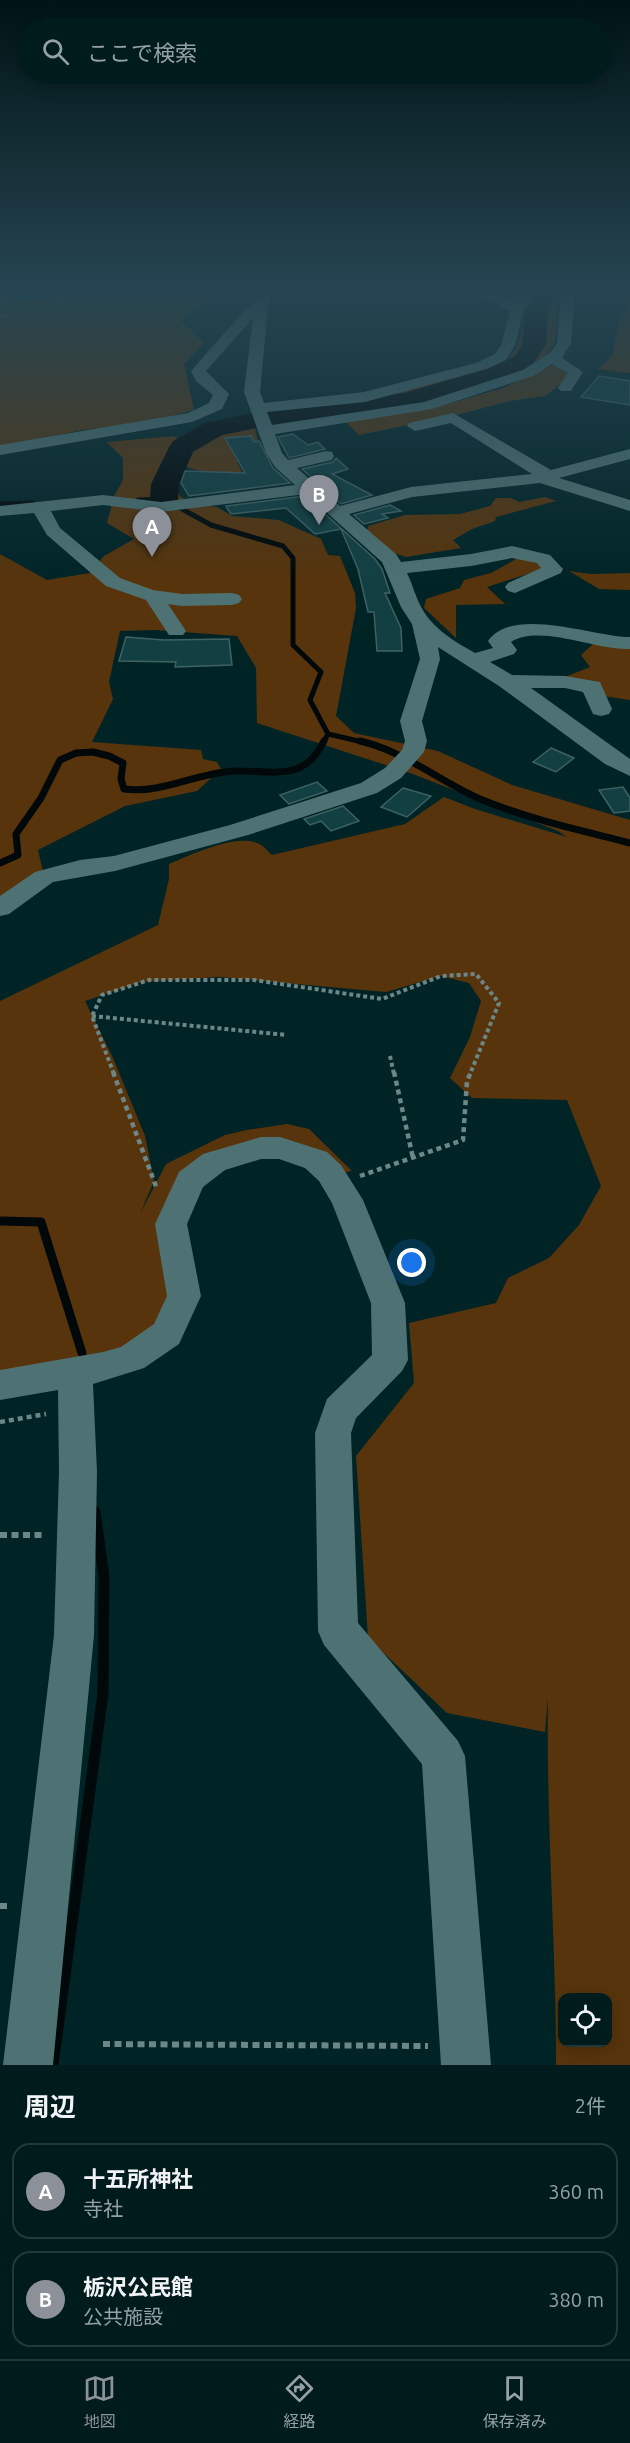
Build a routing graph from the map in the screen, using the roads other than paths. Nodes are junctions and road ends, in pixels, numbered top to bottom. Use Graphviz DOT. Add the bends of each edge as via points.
graph roads {
  1 [pos="215,389"];
  2 [pos="252,389"];
  3 [pos="393,389"];
  4 [pos="479,389"];
  5 [pos="261,420"];
  6 [pos="397,430"];
  7 [pos="0,450"];
  8 [pos="630,454"];
  9 [pos="326,456"];
  10 [pos="280,470"];
  11 [pos="541,478"];
  12 [pos="310,488"];
  13 [pos="630,506"];
  14 [pos="40,507"];
  15 [pos="0,511"];
  16 [pos="336,512"];
  17 [pos="398,568"];
  18 [pos="515,587"];
  19 [pos="153,596"];
  20 [pos="232,599"];
  21 [pos="422,623"];
  22 [pos="176,631"];
  23 [pos="630,643"];
  24 [pos="471,661"];
  25 [pos="507,681"];
  26 [pos="601,709"];
  27 [pos="630,769"];
  28 [pos="0,908"];
  29 [pos="0,1385"];
  30 [pos="76,1391"];
  31 [pos="466,2056"];
  32 [pos="28,2065"];
  1 -- 7 [label="street" via="221,394 216,406 201,415"];
  2 -- 5 [label="street"];
  3 -- 5 [label="street"];
  4 -- 5 [label="street" via="426,406"];
  5 -- 10 [label="street"];
  6 -- 11 [label="street" via="453,418 545,474"];
  8 -- 11 [label="street"];
  9 -- 10 [label="street"];
  10 -- 12 [label="street"];
  11 -- 13 [label="street"];
  11 -- 16 [label="street" via="411,492"];
  12 -- 14 [label="street" via="151,509 103,500"];
  12 -- 16 [label="street"];
  14 -- 15 [label="street"];
  14 -- 19 [label="street" via="53,531 113,582"];
  16 -- 17 [label="street"];
  17 -- 18 [label="street" via="512,552 543,559 554,569"];
  17 -- 21 [label="street" via="413,612"];
  19 -- 20 [label="street"];
  19 -- 22 [label="street"];
  21 -- 24 [label="street"];
  21 -- 28 [label="street" via="430,659 411,721 416,741 413,752 393,773 369,788 239,830 116,863 44,877"];
  23 -- 24 [label="street" via="553,631 523,632 506,634 498,641 507,650"];
  24 -- 25 [label="street"];
  25 -- 26 [label="street" via="565,682 592,687"];
  25 -- 27 [label="street" via="596,749"];
  29 -- 30 [label="street"];
  30 -- 31 [label="street" via="167,1334 184,1296 171,1224 190,1180 214,1162 270,1148 316,1160 330,1173 347,1200 388,1303 390,1360 340,1410 333,1433 338,1630 443,1756"];
  30 -- 32 [label="street" via="74,1635"];
}
